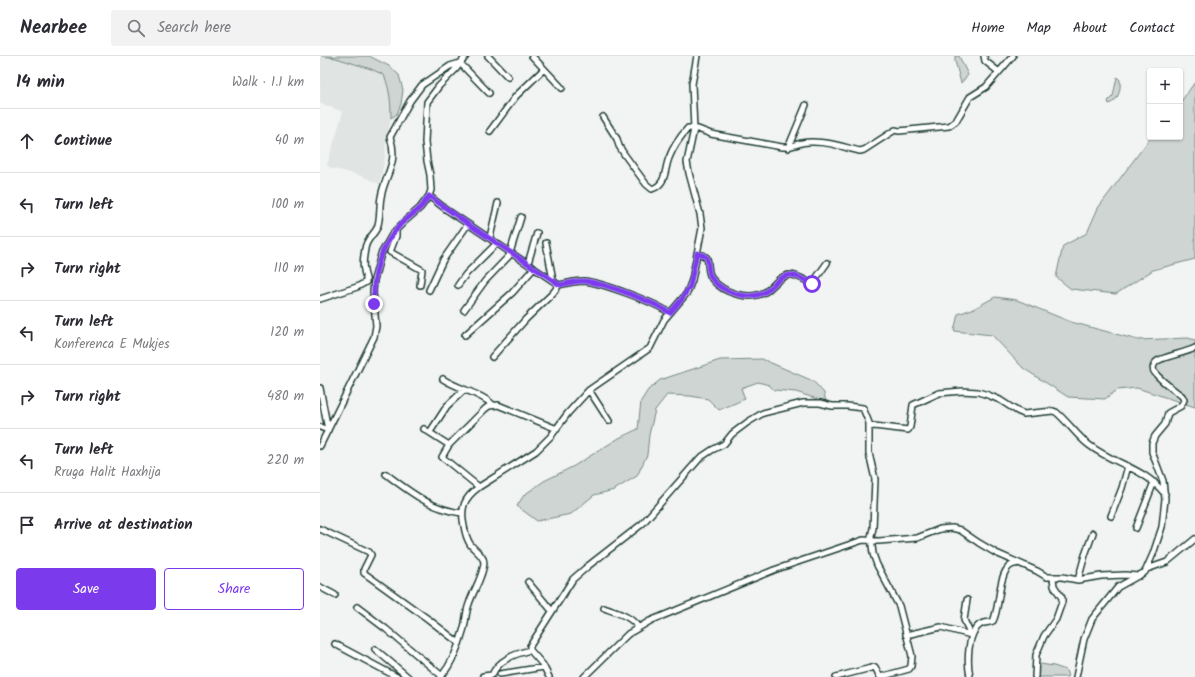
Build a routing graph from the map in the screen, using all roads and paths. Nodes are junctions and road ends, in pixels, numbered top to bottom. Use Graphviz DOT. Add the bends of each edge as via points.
graph roads {
  1 [pos="466,56"];
  2 [pos="488,56"];
  3 [pos="532,56"];
  4 [pos="697,56"];
  5 [pos="984,56"];
  6 [pos="1005,56"];
  7 [pos="1013,56"];
  8 [pos="460,63"];
  9 [pos="1006,63"];
  10 [pos="544,69"];
  11 [pos="999,72"];
  12 [pos="508,77"];
  13 [pos="562,88"];
  14 [pos="489,94"];
  15 [pos="806,105"];
  16 [pos="603,117"];
  17 [pos="694,129"];
  18 [pos="490,131"];
  19 [pos="788,148"];
  20 [pos="429,196"];
  21 [pos="498,203"];
  22 [pos="521,217"];
  23 [pos="468,224"];
  24 [pos="396,230"];
  25 [pos="537,233"];
  26 [pos="490,238"];
  27 [pos="497,243"];
  28 [pos="546,244"];
  29 [pos="511,252"];
  30 [pos="697,253"];
  31 [pos="528,263"];
  32 [pos="827,263"];
  33 [pos="534,268"];
  34 [pos="367,278"];
  35 [pos="374,278"];
  36 [pos="553,280"];
  37 [pos="420,285"];
  38 [pos="458,285"];
  39 [pos="560,285"];
  40 [pos="430,290"];
  41 [pos="320,299"];
  42 [pos="464,310"];
  43 [pos="670,313"];
  44 [pos="465,335"];
  45 [pos="1195,348"];
  46 [pos="492,357"];
  47 [pos="443,379"];
  48 [pos="320,388"];
  49 [pos="464,390"];
  50 [pos="589,390"];
  51 [pos="493,405"];
  52 [pos="609,421"];
  53 [pos="320,427"];
  54 [pos="869,427"];
  55 [pos="424,429"];
  56 [pos="557,429"];
  57 [pos="328,430"];
  58 [pos="430,432"];
  59 [pos="449,445"];
  60 [pos="320,446"];
  61 [pos="1128,466"];
  62 [pos="386,474"];
  63 [pos="1154,482"];
  64 [pos="479,487"];
  65 [pos="1165,494"];
  66 [pos="462,513"];
  67 [pos="1111,516"];
  68 [pos="1136,528"];
  69 [pos="320,529"];
  70 [pos="1093,532"];
  71 [pos="871,540"];
  72 [pos="1195,540"];
  73 [pos="1019,563"];
  74 [pos="1147,569"];
  75 [pos="1139,576"];
  76 [pos="1053,578"];
  77 [pos="1078,580"];
  78 [pos="528,582"];
  79 [pos="320,588"];
  80 [pos="334,595"];
  81 [pos="967,600"];
  82 [pos="357,607"];
  83 [pos="604,608"];
  84 [pos="552,611"];
  85 [pos="638,627"];
  86 [pos="906,634"];
  87 [pos="971,635"];
  88 [pos="459,643"];
  89 [pos="335,644"];
  90 [pos="375,649"];
  91 [pos="530,650"];
  92 [pos="544,667"];
  93 [pos="500,674"];
  94 [pos="441,676"];
  95 [pos="483,676"];
  96 [pos="397,677"];
  97 [pos="408,677"];
  98 [pos="549,677"];
  99 [pos="584,677"];
  100 [pos="836,677"];
  101 [pos="880,677"];
  102 [pos="970,677"];
  103 [pos="1036,677"];
  104 [pos="1076,677"];
  1 -- 8 [label="street"];
  2 -- 12 [label="street"];
  3 -- 10 [label="street"];
  4 -- 17 [label="street" via="692,84"];
  5 -- 11 [label="street" via="985,61"];
  6 -- 9 [label="street"];
  7 -- 9 [label="street"];
  8 -- 14 [label="street"];
  8 -- 20 [label="street" via="427,102 425,142 430,175"];
  8 -- 34 [label="street" via="450,66 422,85 390,137 394,152 392,165 381,197 377,228 366,242 365,248 363,270"];
  9 -- 11 [label="street"];
  10 -- 13 [label="street"];
  10 -- 18 [label="street" via="516,96"];
  11 -- 19 [label="street" via="986,87 970,97 956,120 949,126 895,130 860,151 818,142 802,142"];
  15 -- 19 [label="street"];
  16 -- 17 [label="street" via="624,154 652,189 664,179 668,159 677,142 688,128"];
  17 -- 19 [label="street"];
  17 -- 30 [label="street" via="687,162 702,222"];
  20 -- 23 [label="street"];
  20 -- 24 [label="street"];
  21 -- 26 [label="street"];
  22 -- 29 [label="street"];
  23 -- 26 [label="street"];
  23 -- 40 [label="street" via="443,260"];
  24 -- 35 [label="street" via="383,249"];
  24 -- 37 [label="street" via="390,252 422,270"];
  25 -- 31 [label="street"];
  26 -- 27 [label="street"];
  27 -- 29 [label="street"];
  27 -- 38 [label="street"];
  28 -- 36 [label="street"];
  29 -- 31 [label="street"];
  29 -- 42 [label="street"];
  30 -- 32 [label="street" via="707,258 708,271 717,284 749,296 765,291 789,275 812,284"];
  30 -- 43 [label="street" via="690,286"];
  31 -- 33 [label="street"];
  33 -- 36 [label="street"];
  33 -- 44 [label="street" via="512,293"];
  34 -- 35 [label="street"];
  34 -- 41 [label="street" via="365,284"];
  35 -- 57 [label="street" via="374,337"];
  36 -- 39 [label="street"];
  39 -- 43 [label="street" via="592,283 660,306"];
  39 -- 46 [label="street"];
  43 -- 50 [label="street" via="650,348"];
  45 -- 65 [label="street" via="1156,361 1153,366 1156,374 1184,400 1181,406 1168,413 1165,424 1152,443 1152,452"];
  47 -- 49 [label="street"];
  48 -- 57 [label="street"];
  49 -- 51 [label="street"];
  49 -- 58 [label="street" via="447,406"];
  50 -- 52 [label="street"];
  50 -- 56 [label="street"];
  51 -- 56 [label="street"];
  51 -- 59 [label="street"];
  53 -- 57 [label="street"];
  54 -- 61 [label="street" via="908,430 913,405 943,392 978,392 1024,414 1055,411 1090,446"];
  54 -- 71 [label="street" via="869,452 875,482"];
  54 -- 84 [label="street" via="863,408 820,403 797,404 756,417 732,434 724,444 694,464 642,524 573,579"];
  55 -- 58 [label="street"];
  56 -- 64 [label="street" via="532,454"];
  57 -- 60 [label="street"];
  58 -- 59 [label="street"];
  59 -- 64 [label="street" via="443,459"];
  61 -- 63 [label="street"];
  61 -- 67 [label="street"];
  62 -- 66 [label="street" via="409,492 441,509"];
  63 -- 65 [label="street"];
  63 -- 68 [label="street"];
  64 -- 66 [label="street" via="466,501"];
  65 -- 74 [label="street" via="1162,527"];
  66 -- 88 [label="street" via="469,542 484,562 468,605"];
  69 -- 88 [label="street" via="369,552 371,555 364,573"];
  70 -- 77 [label="street"];
  71 -- 73 [label="street" via="917,538 944,528 954,528 963,531 996,553"];
  71 -- 85 [label="street" via="774,570 661,615"];
  71 -- 86 [label="street" via="874,558 899,606"];
  72 -- 74 [label="street" via="1166,562"];
  73 -- 76 [label="street"];
  73 -- 87 [label="street" via="1010,565 1006,570 999,589 994,621 981,624"];
  74 -- 75 [label="street"];
  75 -- 77 [label="street" via="1101,576"];
  75 -- 104 [label="street" via="1118,587 1092,619 1084,639"];
  76 -- 77 [label="street"];
  76 -- 103 [label="street" via="1062,602 1056,619 1044,636 1036,655"];
  78 -- 84 [label="street"];
  79 -- 80 [label="street"];
  81 -- 87 [label="street" via="964,620"];
  82 -- 94 [label="street"];
  83 -- 85 [label="street" via="634,622"];
  84 -- 91 [label="street"];
  85 -- 99 [label="street" via="625,636"];
  86 -- 87 [label="street" via="941,627"];
  86 -- 101 [label="street" via="912,666 907,670"];
  87 -- 102 [label="street" via="968,663"];
  88 -- 94 [label="street" via="452,662"];
  89 -- 96 [label="street"];
  90 -- 97 [label="street"];
  91 -- 92 [label="street"];
  91 -- 95 [label="street" via="515,654 497,666 492,676"];
  92 -- 93 [label="street"];
  92 -- 98 [label="street"];
  100 -- 101 [label="street" via="875,667"];
}
